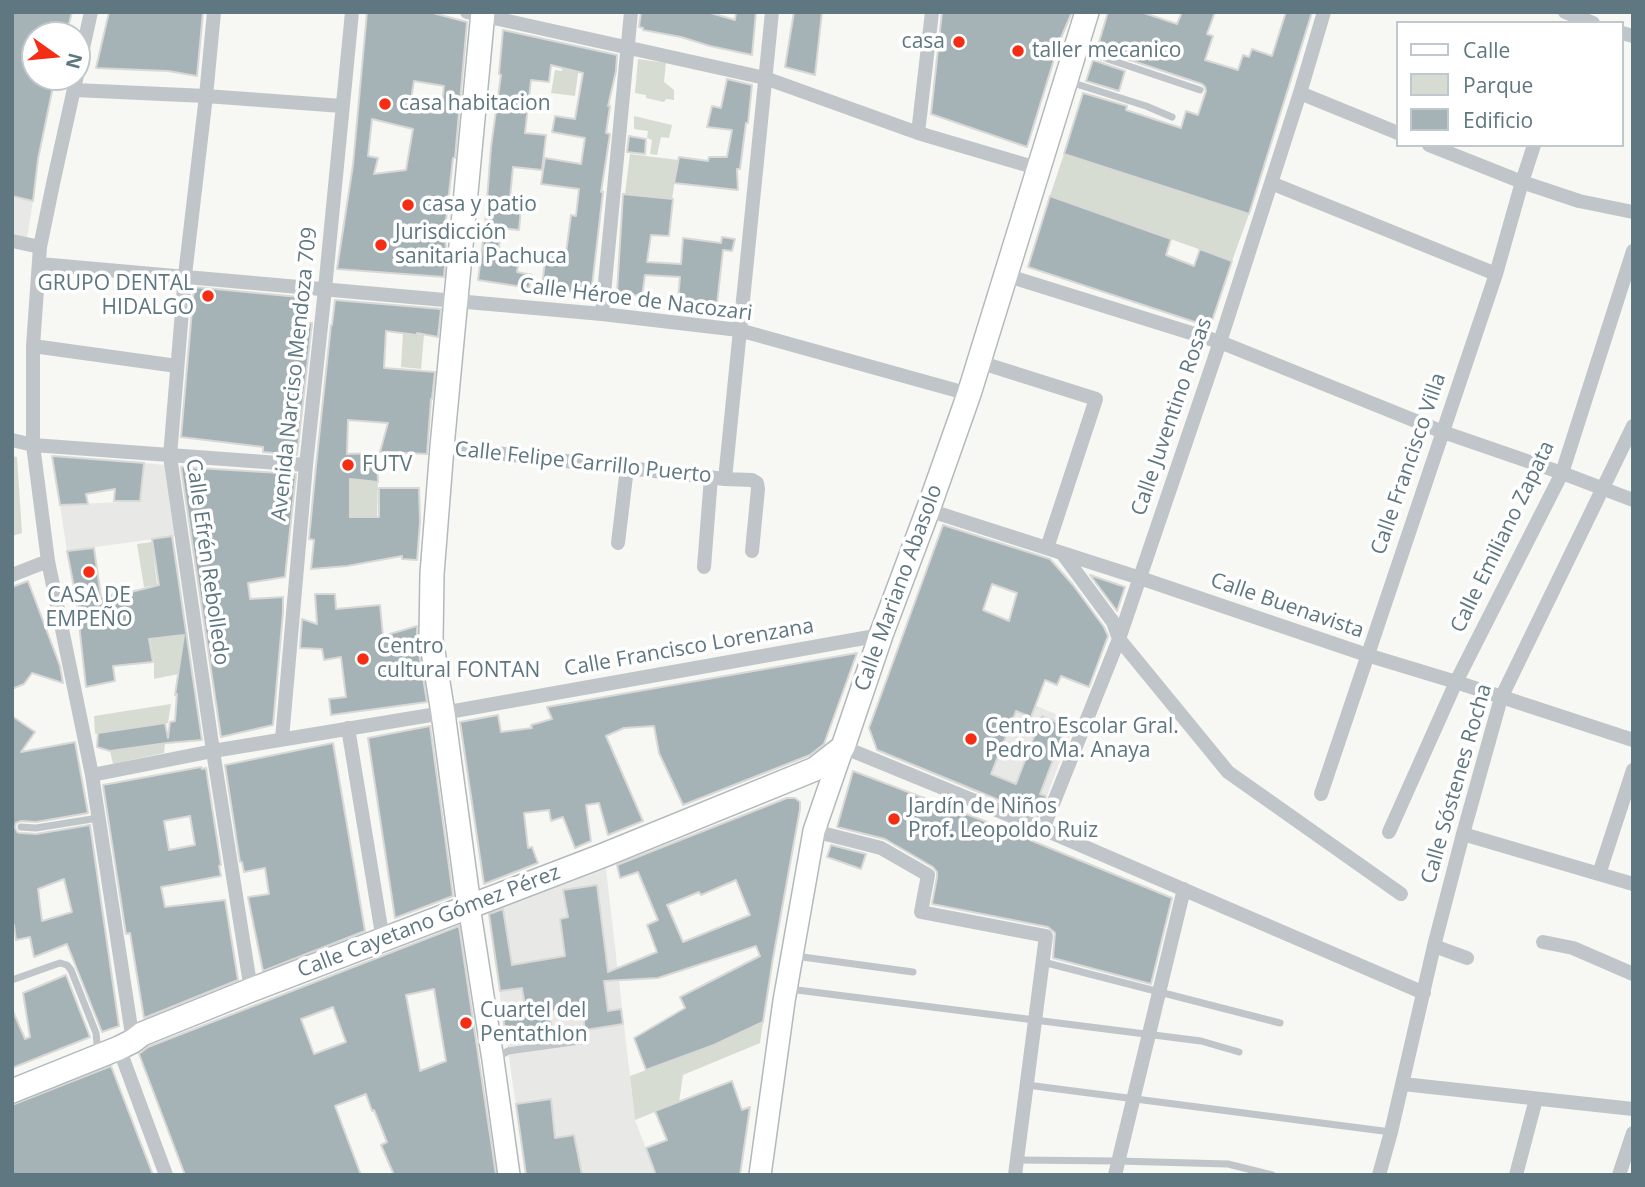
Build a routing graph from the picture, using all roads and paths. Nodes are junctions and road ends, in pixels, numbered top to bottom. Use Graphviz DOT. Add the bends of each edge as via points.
graph roads {
  1 [pos="214,12"];
  2 [pos="352,12"];
  3 [pos="631,12"];
  4 [pos="772,12"];
  5 [pos="932,12"];
  6 [pos="1087,12"];
  7 [pos="1324,12"];
  8 [pos="477,13"];
  9 [pos="627,48"];
  10 [pos="1076,48"];
  11 [pos="765,78"];
  12 [pos="1066,81"];
  13 [pos="1200,90"];
  14 [pos="75,91"];
  15 [pos="91,91"];
  16 [pos="1300,93"];
  17 [pos="206,96"];
  18 [pos="342,106"];
  19 [pos="1172,117"];
  20 [pos="1396,132"];
  21 [pos="918,133"];
  22 [pos="1434,147"];
  23 [pos="1533,147"];
  24 [pos="1040,169"];
  25 [pos="1522,182"];
  26 [pos="1271,183"];
  27 [pos="1633,212"];
  28 [pos="12,241"];
  29 [pos="40,247"];
  30 [pos="1633,251"];
  31 [pos="40,264"];
  32 [pos="1496,274"];
  33 [pos="185,275"];
  34 [pos="1005,275"];
  35 [pos="325,289"];
  36 [pos="455,300"];
  37 [pos="602,314"];
  38 [pos="739,330"];
  39 [pos="1220,342"];
  40 [pos="33,346"];
  41 [pos="979,362"];
  42 [pos="177,366"];
  43 [pos="969,394"];
  44 [pos="1633,426"];
  45 [pos="1443,432"];
  46 [pos="12,440"];
  47 [pos="33,445"];
  48 [pos="442,447"];
  49 [pos="170,456"];
  50 [pos="306,465"];
  51 [pos="627,468"];
  52 [pos="1562,473"];
  53 [pos="718,478"];
  54 [pos="1601,488"];
  55 [pos="1633,500"];
  56 [pos="928,510"];
  57 [pos="618,543"];
  58 [pos="1047,548"];
  59 [pos="752,551"];
  60 [pos="1062,553"];
  61 [pos="48,561"];
  62 [pos="704,567"];
  63 [pos="12,575"];
  64 [pos="1140,578"];
  65 [pos="881,635"];
  66 [pos="1119,639"];
  67 [pos="1367,655"];
  68 [pos="1456,682"];
  69 [pos="1501,698"];
  70 [pos="443,713"];
  71 [pos="348,728"];
  72 [pos="282,739"];
  73 [pos="1633,740"];
  74 [pos="843,747"];
  75 [pos="213,751"];
  76 [pos="1633,770"];
  77 [pos="92,775"];
  78 [pos="1321,794"];
  79 [pos="98,818"];
  80 [pos="21,827"];
  81 [pos="1043,829"];
  82 [pos="814,831"];
  83 [pos="1388,832"];
  84 [pos="1463,834"];
  85 [pos="1599,874"];
  86 [pos="1633,884"];
  87 [pos="1184,890"];
  88 [pos="1401,894"];
  89 [pos="469,905"];
  90 [pos="383,940"];
  91 [pos="1543,942"];
  92 [pos="1434,946"];
  93 [pos="791,956"];
  94 [pos="1467,958"];
  95 [pos="1042,962"];
  96 [pos="912,972"];
  97 [pos="1633,974"];
  98 [pos="12,980"];
  99 [pos="786,989"];
  100 [pos="251,990"];
  101 [pos="1160,992"];
  102 [pos="1424,993"];
  103 [pos="1035,1020"];
  104 [pos="1280,1023"];
  105 [pos="1150,1034"];
  106 [pos="579,1041"];
  107 [pos="117,1048"];
  108 [pos="1239,1052"];
  109 [pos="493,1060"];
  110 [pos="1403,1084"];
  111 [pos="1026,1085"];
  112 [pos="12,1091"];
  113 [pos="1134,1099"];
  114 [pos="1536,1099"];
  115 [pos="1633,1109"];
  116 [pos="1391,1132"];
  117 [pos="1633,1133"];
  118 [pos="1016,1168"];
  119 [pos="1117,1168"];
  120 [pos="166,1175"];
  121 [pos="509,1175"];
  122 [pos="760,1175"];
  123 [pos="1272,1175"];
  124 [pos="1379,1175"];
  125 [pos="1516,1175"];
  126 [pos="1619,1175"];
  1 -- 17 [label="street, Calle Efrén Rebolledo"];
  2 -- 18 [label="street, Avenida Narciso Mendoza 709"];
  3 -- 9 [label="street"];
  4 -- 11 [label="street"];
  5 -- 21 [label="street"];
  6 -- 10 [label="main road, Calle Mariano Abasolo"];
  7 -- 16 [label="street, Calle Juventino Rosas"];
  8 -- 9 [label="street"];
  8 -- 36 [label="main road, Calle Felipe Carrillo Puerto"];
  9 -- 11 [label="street"];
  9 -- 37 [label="street"];
  10 -- 12 [label="main road, Calle Mariano Abasolo"];
  10 -- 13 [label="lane"];
  11 -- 21 [label="street"];
  11 -- 38 [label="street"];
  12 -- 19 [label="lane"];
  12 -- 24 [label="main road, Calle Mariano Abasolo"];
  14 -- 29 [label="street"];
  15 -- 17 [label="street"];
  16 -- 20 [label="street"];
  16 -- 26 [label="street, Calle Juventino Rosas"];
  17 -- 18 [label="street"];
  17 -- 33 [label="street, Calle Efrén Rebolledo"];
  18 -- 35 [label="street, Avenida Narciso Mendoza 709"];
  21 -- 24 [label="street"];
  22 -- 25 [label="street"];
  23 -- 25 [label="street, Calle Francisco Villa"];
  24 -- 34 [label="main road, Calle Mariano Abasolo"];
  25 -- 27 [label="street"];
  25 -- 32 [label="street, Calle Francisco Villa"];
  26 -- 32 [label="street"];
  26 -- 39 [label="street, Calle Juventino Rosas"];
  28 -- 29 [label="street"];
  29 -- 31 [label="street"];
  30 -- 52 [label="street, Calle Emiliano Zapata"];
  31 -- 33 [label="street, Calle Héroe de Nacozari"];
  31 -- 40 [label="street"];
  32 -- 45 [label="street, Calle Francisco Villa"];
  33 -- 35 [label="street, Calle Héroe de Nacozari"];
  33 -- 42 [label="street, Calle Efrén Rebolledo"];
  34 -- 39 [label="street"];
  34 -- 41 [label="main road, Calle Mariano Abasolo"];
  35 -- 36 [label="street, Calle Héroe de Nacozari"];
  35 -- 50 [label="street, Avenida Narciso Mendoza 709"];
  36 -- 37 [label="street, Calle Héroe de Nacozari"];
  36 -- 48 [label="main road, Calle Felipe Carrillo Puerto"];
  37 -- 38 [label="street, Calle Héroe de Nacozari"];
  38 -- 43 [label="street, Calle Héroe de Nacozari"];
  38 -- 53 [label="street"];
  39 -- 45 [label="street"];
  39 -- 64 [label="street, Calle Juventino Rosas"];
  40 -- 42 [label="street"];
  40 -- 47 [label="street"];
  41 -- 43 [label="main road, Calle Mariano Abasolo"];
  41 -- 58 [label="street" via="1096,399"];
  42 -- 49 [label="street, Calle Efrén Rebolledo"];
  43 -- 56 [label="main road, Calle Mariano Abasolo"];
  44 -- 54 [label="street, Calle Sóstenes Rocha"];
  45 -- 52 [label="street"];
  45 -- 67 [label="street, Calle Francisco Villa"];
  46 -- 47 [label="street"];
  47 -- 49 [label="street"];
  47 -- 61 [label="street"];
  48 -- 51 [label="street, Calle Felipe Carrillo Puerto"];
  48 -- 70 [label="main road, Calle Felipe Carrillo Puerto" via="431,639"];
  49 -- 50 [label="street"];
  49 -- 75 [label="street, Calle Efrén Rebolledo"];
  50 -- 72 [label="street, Avenida Narciso Mendoza 709"];
  51 -- 53 [label="street, Calle Felipe Carrillo Puerto"];
  51 -- 57 [label="street"];
  52 -- 54 [label="street"];
  52 -- 68 [label="street, Calle Emiliano Zapata"];
  53 -- 59 [label="street, Calle Felipe Carrillo Puerto" via="757,483"];
  53 -- 62 [label="street"];
  54 -- 55 [label="street"];
  54 -- 69 [label="street, Calle Sóstenes Rocha"];
  56 -- 58 [label="street, Calle Buenavista"];
  56 -- 65 [label="main road, Calle Mariano Abasolo"];
  58 -- 60 [label="street, Calle Buenavista"];
  60 -- 64 [label="street, Calle Buenavista"];
  60 -- 66 [label="street" via="1113,622"];
  61 -- 63 [label="street"];
  61 -- 77 [label="street"];
  64 -- 66 [label="street, Calle Juventino Rosas"];
  64 -- 67 [label="street, Calle Buenavista"];
  65 -- 70 [label="street, Calle Francisco Lorenzana"];
  65 -- 74 [label="main road, Calle Mariano Abasolo"];
  66 -- 81 [label="street, Calle Juventino Rosas"];
  66 -- 88 [label="street" via="1228,772"];
  67 -- 68 [label="street, Calle Buenavista"];
  67 -- 78 [label="street, Calle Francisco Villa"];
  68 -- 69 [label="street, Calle Buenavista"];
  68 -- 83 [label="street, Calle Emiliano Zapata"];
  69 -- 73 [label="street, Calle Buenavista"];
  69 -- 84 [label="street, Calle Sóstenes Rocha"];
  70 -- 71 [label="street, Calle Francisco Lorenzana"];
  70 -- 89 [label="main road, Calle Felipe Carrillo Puerto"];
  71 -- 72 [label="street, Calle Francisco Lorenzana"];
  71 -- 90 [label="street"];
  72 -- 75 [label="street, Calle Francisco Lorenzana"];
  74 -- 81 [label="street"];
  74 -- 82 [label="street, Calle Mariano Abasolo"];
  74 -- 89 [label="main road, Calle Cayetano Gómez Pérez" via="815,769"];
  75 -- 77 [label="street, Calle Francisco Lorenzana"];
  75 -- 100 [label="street, Calle Efrén Rebolledo"];
  76 -- 85 [label="street"];
  77 -- 79 [label="street"];
  79 -- 80 [label="lane"];
  79 -- 107 [label="street"];
  81 -- 87 [label="street"];
  82 -- 93 [label="street, Calle Mariano Abasolo"];
  82 -- 95 [label="street" via="881,848 929,875 921,912 1046,936"];
  84 -- 85 [label="street"];
  84 -- 92 [label="street, Calle Sóstenes Rocha"];
  85 -- 86 [label="street"];
  87 -- 101 [label="street"];
  87 -- 102 [label="street"];
  89 -- 90 [label="main road, Calle Cayetano Gómez Pérez"];
  89 -- 109 [label="street"];
  90 -- 100 [label="main road, Calle Cayetano Gómez Pérez"];
  91 -- 97 [label="street" via="1573,948"];
  92 -- 94 [label="street"];
  92 -- 102 [label="street, Calle Sóstenes Rocha"];
  93 -- 96 [label="lane"];
  93 -- 99 [label="street, Calle Mariano Abasolo"];
  95 -- 101 [label="lane"];
  95 -- 103 [label="street"];
  98 -- 107 [label="lane" via="60,963 67,965 96,1033"];
  99 -- 103 [label="lane"];
  99 -- 122 [label="street, Calle Mariano Abasolo"];
  100 -- 107 [label="main road, Calle Cayetano Gómez Pérez"];
  101 -- 104 [label="lane"];
  101 -- 105 [label="street"];
  102 -- 110 [label="street, Calle Sóstenes Rocha"];
  103 -- 105 [label="lane"];
  103 -- 111 [label="street"];
  105 -- 108 [label="lane"];
  105 -- 113 [label="street"];
  106 -- 109 [label="lane" via="508,1051"];
  107 -- 112 [label="main road, Calle Cayetano Gómez Pérez"];
  107 -- 120 [label="street"];
  109 -- 121 [label="street"];
  110 -- 114 [label="street"];
  110 -- 116 [label="street, Calle Sóstenes Rocha"];
  111 -- 113 [label="lane"];
  111 -- 118 [label="street"];
  113 -- 116 [label="lane"];
  113 -- 119 [label="street"];
  114 -- 115 [label="street"];
  114 -- 125 [label="street"];
  116 -- 124 [label="street, Calle Sóstenes Rocha"];
  117 -- 126 [label="street"];
  118 -- 119 [label="lane"];
  119 -- 123 [label="lane" via="1228,1164"];
}
